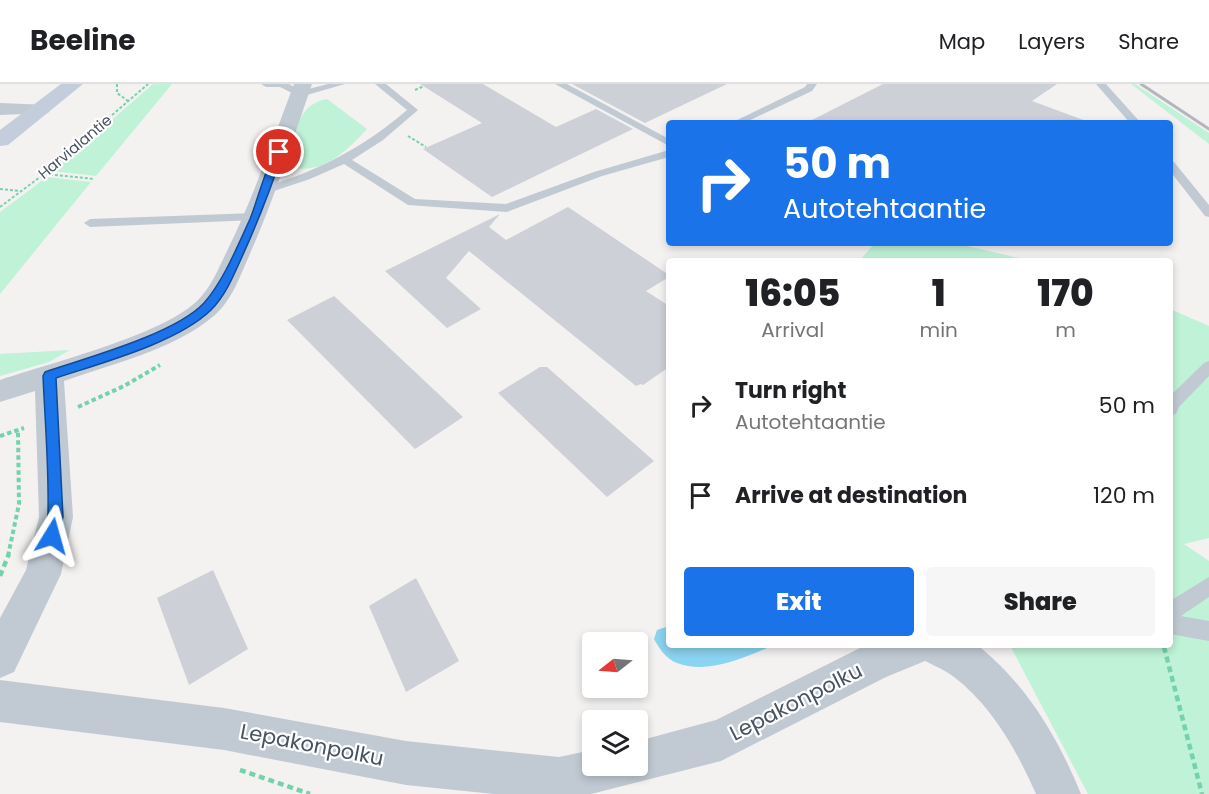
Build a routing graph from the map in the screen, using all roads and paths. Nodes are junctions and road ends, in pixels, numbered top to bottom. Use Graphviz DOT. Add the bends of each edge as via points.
graph roads {
  1 [pos="50,84"];
  2 [pos="73,84"];
  3 [pos="117,84"];
  4 [pos="148,84"];
  5 [pos="266,84"];
  6 [pos="340,84"];
  7 [pos="380,84"];
  8 [pos="560,84"];
  9 [pos="812,84"];
  10 [pos="1101,84"];
  11 [pos="301,89"];
  12 [pos="128,101"];
  13 [pos="13,115"];
  14 [pos="743,120"];
  15 [pos="1133,120"];
  16 [pos="0,140"];
  17 [pos="666,141"];
  18 [pos="666,154"];
  19 [pos="345,160"];
  20 [pos="1173,168"];
  21 [pos="44,174"];
  22 [pos="94,179"];
  23 [pos="0,189"];
  24 [pos="265,190"];
  25 [pos="22,191"];
  26 [pos="0,207"];
  27 [pos="1209,213"];
  28 [pos="255,217"];
  29 [pos="90,223"];
  30 [pos="165,361"];
  31 [pos="1209,367"];
  32 [pos="49,376"];
  33 [pos="0,391"];
  34 [pos="1173,403"];
  35 [pos="52,419"];
  36 [pos="18,430"];
  37 [pos="0,436"];
  38 [pos="0,576"];
  39 [pos="1209,586"];
  40 [pos="1173,610"];
  41 [pos="1173,625"];
  42 [pos="1209,632"];
  43 [pos="910,648"];
  44 [pos="940,648"];
  45 [pos="1165,648"];
  46 [pos="0,658"];
  47 [pos="0,701"];
  48 [pos="648,759"];
  49 [pos="582,774"];
  50 [pos="1059,794"];
  51 [pos="1202,794"];
  1 -- 13 [label="main road"];
  2 -- 13 [label="main road"];
  3 -- 12 [label="path" via="117,93"];
  4 -- 12 [label="path, Harvialantie"];
  5 -- 11 [label="lane"];
  6 -- 11 [label="lane"];
  7 -- 19 [label="lane" via="413,110 366,149"];
  8 -- 17 [label="lane"];
  9 -- 14 [label="lane" via="808,90"];
  10 -- 15 [label="lane"];
  11 -- 24 [label="street"];
  12 -- 21 [label="path, Harvialantie"];
  13 -- 16 [label="main road"];
  18 -- 19 [label="lane" via="507,208 412,202"];
  19 -- 24 [label="lane" via="297,182"];
  20 -- 27 [label="lane"];
  21 -- 22 [label="path"];
  21 -- 25 [label="path, Harvialantie"];
  23 -- 25 [label="path"];
  24 -- 28 [label="street"];
  25 -- 26 [label="path, Harvialantie"];
  28 -- 29 [label="lane"];
  28 -- 32 [label="street" via="222,288 206,308 140,344"];
  30 -- 35 [label="path" via="124,386"];
  31 -- 34 [label="lane"];
  32 -- 33 [label="street"];
  32 -- 35 [label="street"];
  35 -- 36 [label="path"];
  35 -- 46 [label="street" via="56,517 43,574"];
  36 -- 37 [label="path"];
  36 -- 38 [label="path" via="19,520"];
  39 -- 40 [label="lane"];
  41 -- 42 [label="lane"];
  43 -- 48 [label="street, Lepakonpolku" via="876,661 721,740"];
  44 -- 50 [label="street" via="967,663 1011,707"];
  45 -- 51 [label="path"];
  47 -- 49 [label="street, Lepakonpolku" via="224,729 406,763 559,779"];
}
